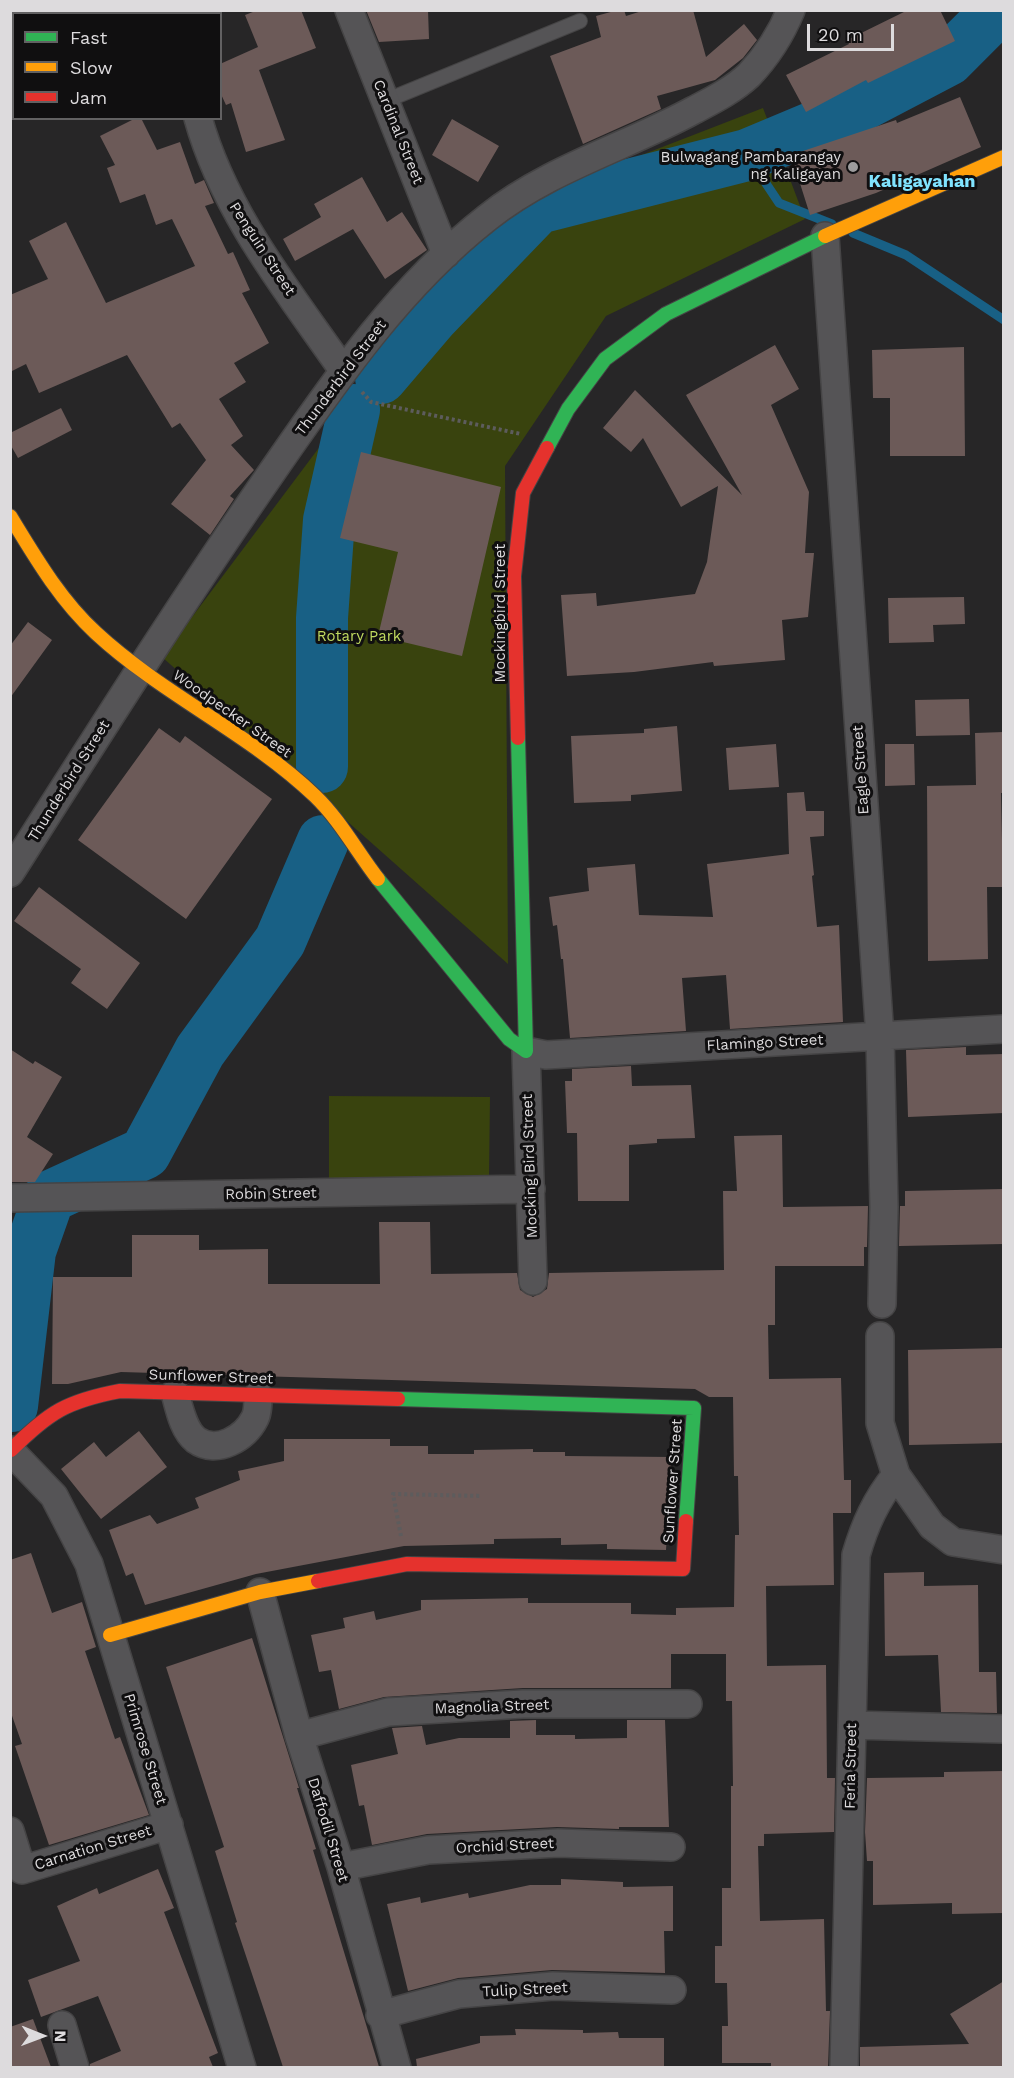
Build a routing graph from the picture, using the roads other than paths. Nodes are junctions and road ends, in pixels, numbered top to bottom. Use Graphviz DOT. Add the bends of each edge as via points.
graph roads {
  1 [pos="349,10"];
  2 [pos="791,10"];
  3 [pos="580,21"];
  4 [pos="385,101"];
  5 [pos="199,120"];
  6 [pos="1004,157"];
  7 [pos="825,236"];
  8 [pos="446,254"];
  9 [pos="343,370"];
  10 [pos="10,516"];
  11 [pos="144,672"];
  12 [pos="10,873"];
  13 [pos="1004,1029"];
  14 [pos="880,1037"];
  15 [pos="526,1051"];
  16 [pos="531,1190"];
  17 [pos="10,1198"];
  18 [pos="533,1281"];
  19 [pos="882,1304"];
  20 [pos="880,1336"];
  21 [pos="175,1393"];
  22 [pos="258,1395"];
  23 [pos="11,1450"];
  24 [pos="896,1475"];
  25 [pos="1004,1550"];
  26 [pos="260,1592"];
  27 [pos="110,1635"];
  28 [pos="688,1704"];
  29 [pos="852,1725"];
  30 [pos="1004,1729"];
  31 [pos="299,1736"];
  32 [pos="169,1825"];
  33 [pos="10,1831"];
  34 [pos="671,1846"];
  35 [pos="341,1867"];
  36 [pos="672,1990"];
  37 [pos="380,2015"];
  38 [pos="63,2025"];
  39 [pos="75,2067"];
  40 [pos="242,2067"];
  41 [pos="397,2067"];
  42 [pos="844,2067"];
  1 -- 4 [label="street, Cardinal Street"];
  2 -- 8 [label="street, Thunderbird Street" via="780,35 761,59 724,94 545,180 488,216"];
  3 -- 4 [label="lane"];
  4 -- 8 [label="street, Cardinal Street"];
  5 -- 9 [label="street, Penguin Street" via="206,148 232,205"];
  6 -- 7 [label="street, Mockingbird Street"];
  7 -- 14 [label="street, Eagle Street"];
  7 -- 15 [label="street, Mockingbird Street" via="666,314 605,359 568,410 523,493 514,576"];
  8 -- 9 [label="street, Thunderbird Street"];
  9 -- 11 [label="street, Thunderbird Street" via="241,516"];
  10 -- 11 [label="street, Woodpecker Street" via="70,606 108,645"];
  11 -- 12 [label="street, Thunderbird Street"];
  11 -- 15 [label="street, Woodpecker Street" via="249,742 316,797 410,920 509,1039"];
  13 -- 14 [label="street, Flamingo Street"];
  14 -- 15 [label="street, Flamingo Street" via="546,1055"];
  14 -- 19 [label="street, Eagle Street"];
  15 -- 16 [label="street, Mocking Bird Street"];
  16 -- 17 [label="street, Robin Street"];
  16 -- 18 [label="street, Mocking Bird Street"];
  20 -- 24 [label="street" via="880,1423"];
  21 -- 22 [label="street, Sunflower Street"];
  21 -- 22 [label="street" via="183,1420 195,1439 214,1446 228,1443 248,1430 256,1416"];
  21 -- 23 [label="street, Sunflower Street" via="120,1391 80,1398 48,1413"];
  22 -- 26 [label="street, Sunflower Street" via="694,1408 683,1569 407,1564"];
  23 -- 27 [label="street, Primrose Street" via="54,1496 89,1564"];
  24 -- 25 [label="street" via="932,1526 953,1542"];
  24 -- 29 [label="street, Feria Street" via="865,1523 856,1555"];
  26 -- 27 [label="street, Sunflower Street"];
  26 -- 31 [label="street, Daffodil Street"];
  27 -- 32 [label="street, Primrose Street"];
  28 -- 31 [label="street, Magnolia Street" via="523,1704 388,1712"];
  29 -- 30 [label="street"];
  29 -- 42 [label="street, Feria Street"];
  31 -- 35 [label="street, Daffodil Street"];
  32 -- 33 [label="street, Carnation Street" via="22,1870"];
  32 -- 40 [label="street, Primrose Street"];
  34 -- 35 [label="street, Orchid Street" via="487,1846 428,1850"];
  35 -- 37 [label="street, Daffodil Street"];
  36 -- 37 [label="street, Tulip Street" via="553,1986 459,1994"];
  37 -- 41 [label="street, Daffodil Street"];
  38 -- 39 [label="street"];
}
